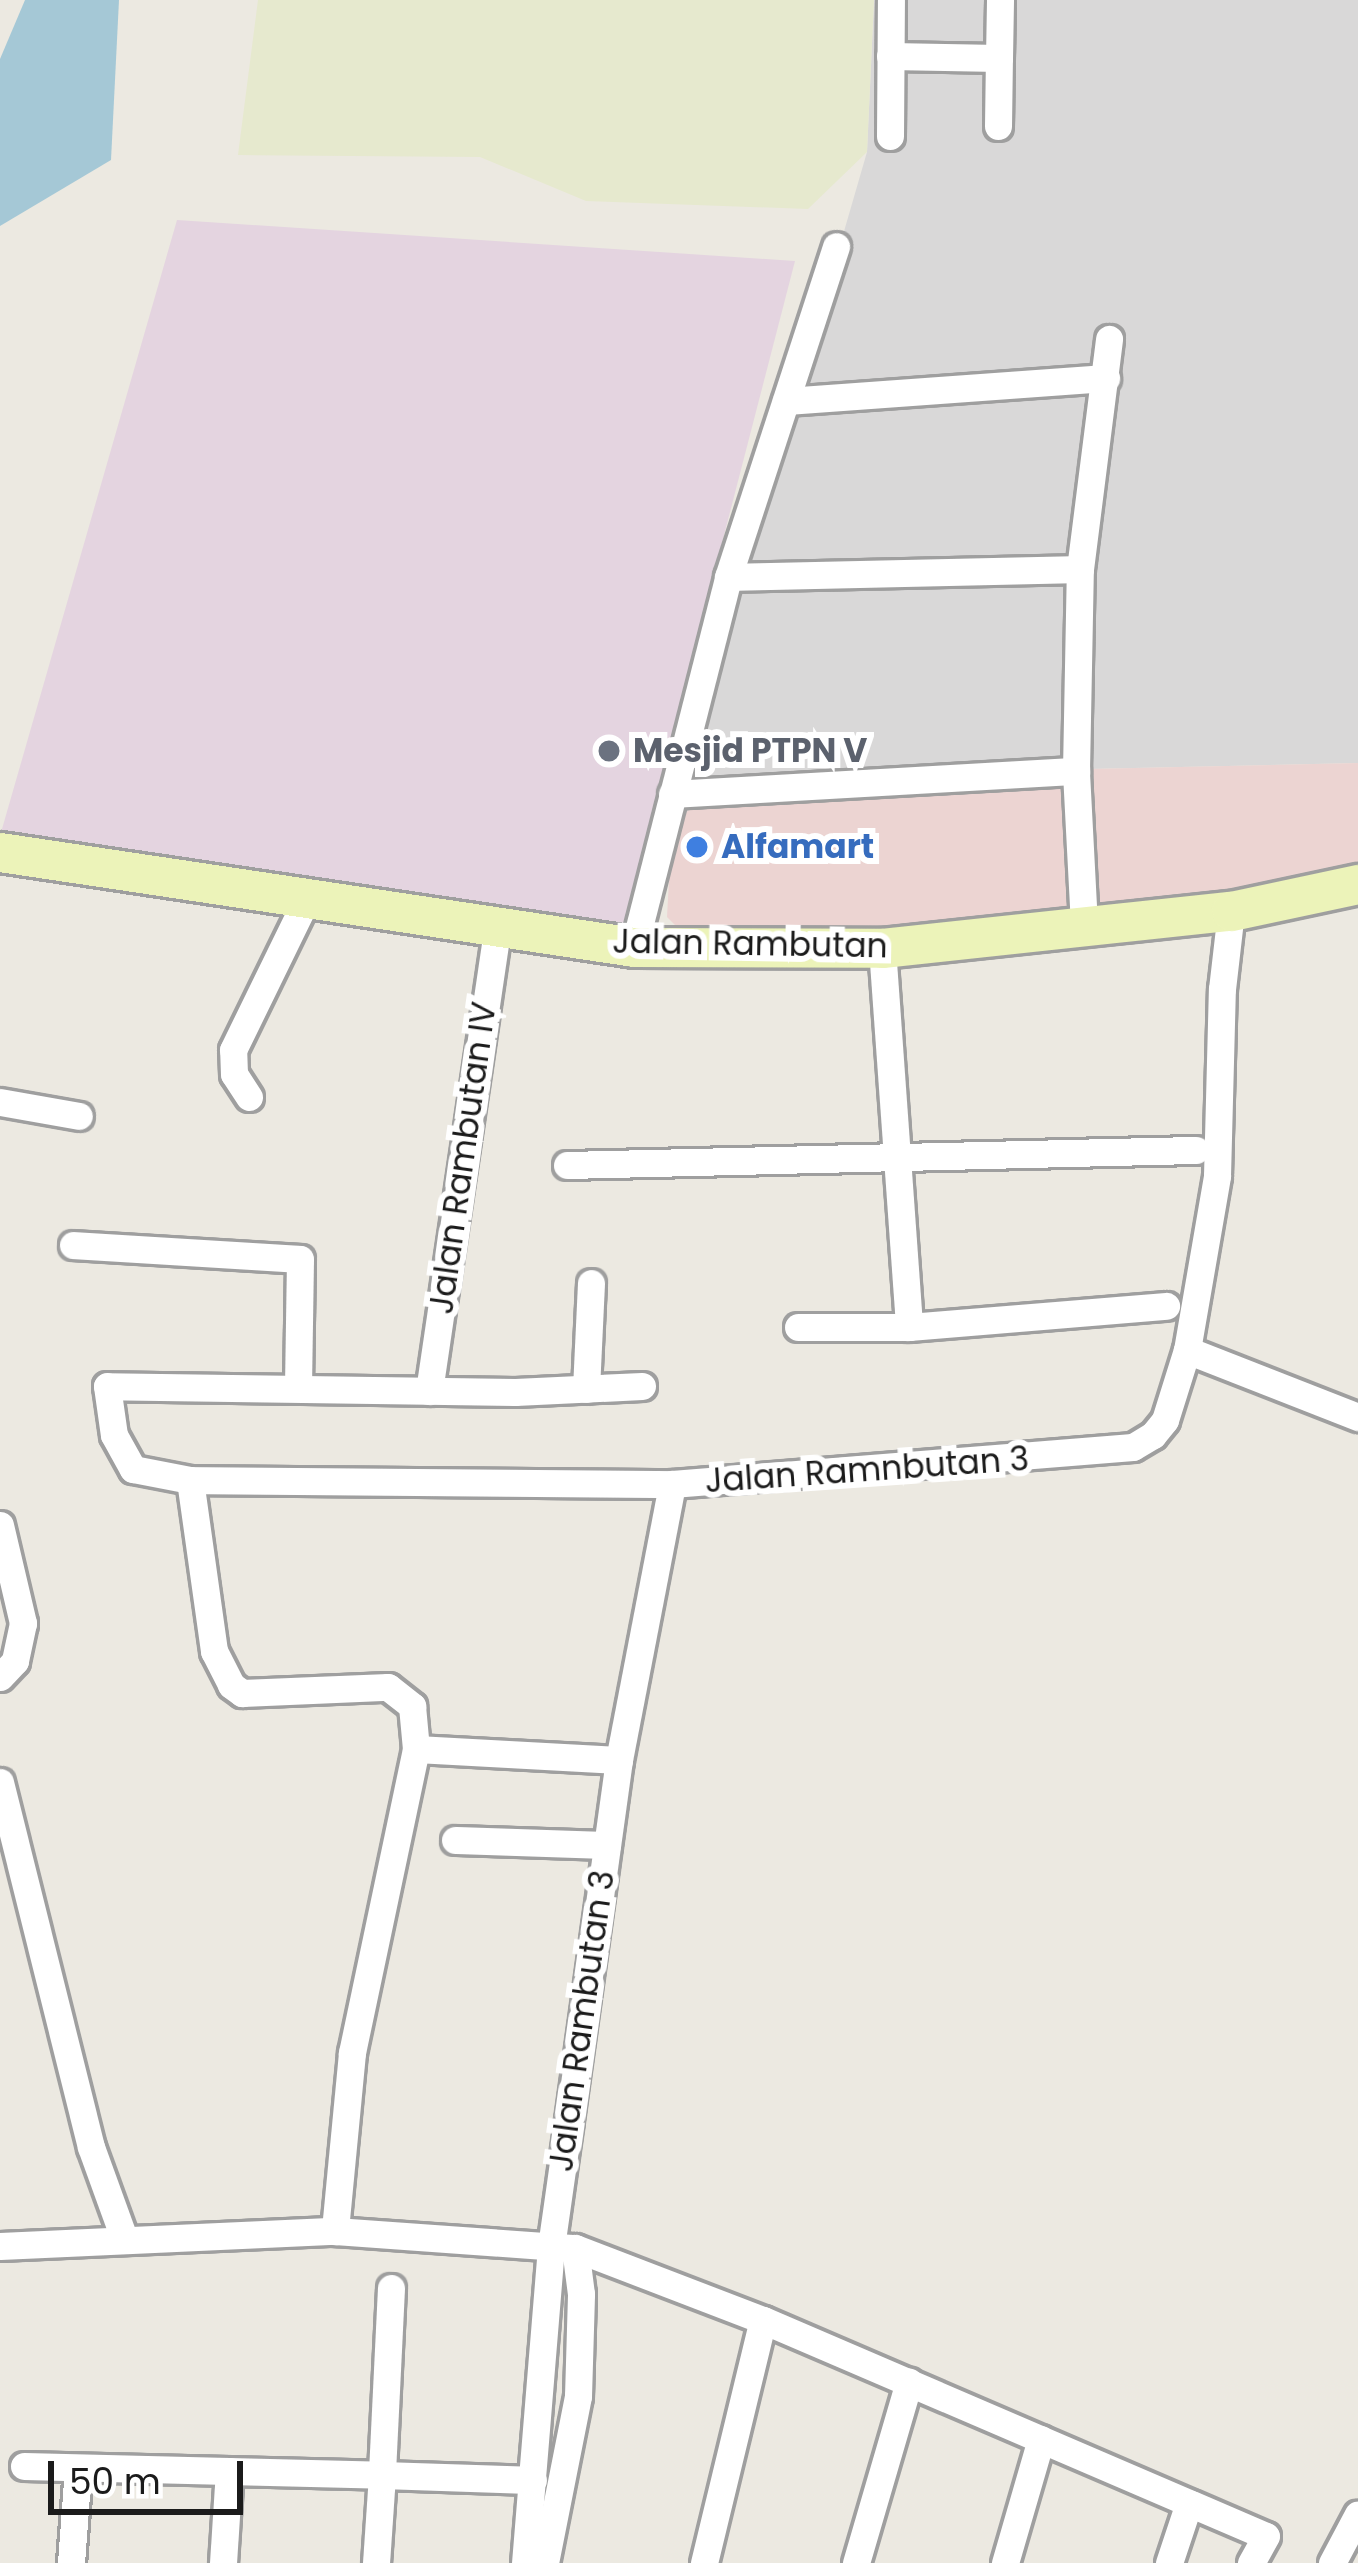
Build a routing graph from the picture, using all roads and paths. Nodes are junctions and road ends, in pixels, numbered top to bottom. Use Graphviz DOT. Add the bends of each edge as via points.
graph roads {
  1 [pos="891,0"];
  2 [pos="1000,0"];
  3 [pos="890,56"];
  4 [pos="999,58"];
  5 [pos="998,126"];
  6 [pos="890,136"];
  7 [pos="836,246"];
  8 [pos="1109,339"];
  9 [pos="1106,378"];
  10 [pos="787,401"];
  11 [pos="1079,568"];
  12 [pos="728,577"];
  13 [pos="1076,770"];
  14 [pos="672,794"];
  15 [pos="0,852"];
  16 [pos="1358,884"];
  17 [pos="308,896"];
  18 [pos="1231,911"];
  19 [pos="1084,925"];
  20 [pos="498,926"];
  21 [pos="634,946"];
  22 [pos="882,948"];
  23 [pos="249,1097"];
  24 [pos="0,1102"];
  25 [pos="79,1116"];
  26 [pos="1196,1150"];
  27 [pos="896,1162"];
  28 [pos="567,1165"];
  29 [pos="74,1245"];
  30 [pos="591,1282"];
  31 [pos="1166,1306"];
  32 [pos="909,1327"];
  33 [pos="798,1328"];
  34 [pos="1187,1350"];
  35 [pos="298,1386"];
  36 [pos="641,1387"];
  37 [pos="586,1389"];
  38 [pos="429,1390"];
  39 [pos="1358,1417"];
  40 [pos="190,1480"];
  41 [pos="672,1484"];
  42 [pos="0,1525"];
  43 [pos="0,1677"];
  44 [pos="416,1749"];
  45 [pos="619,1760"];
  46 [pos="0,1782"];
  47 [pos="455,1840"];
  48 [pos="607,1845"];
  49 [pos="334,2231"];
  50 [pos="124,2238"];
  51 [pos="0,2246"];
  52 [pos="563,2247"];
  53 [pos="391,2288"];
  54 [pos="763,2320"];
  55 [pos="909,2383"];
  56 [pos="1041,2439"];
  57 [pos="23,2466"];
  58 [pos="78,2468"];
  59 [pos="229,2471"];
  60 [pos="382,2475"];
  61 [pos="533,2480"];
  62 [pos="1190,2503"];
  63 [pos="1358,2514"];
  64 [pos="532,2562"];
  65 [pos="70,2563"];
  66 [pos="224,2563"];
  67 [pos="376,2563"];
  68 [pos="704,2563"];
  69 [pos="856,2563"];
  70 [pos="1005,2563"];
  71 [pos="1169,2563"];
  72 [pos="1251,2563"];
  73 [pos="1332,2563"];
  1 -- 3 [label="street"];
  2 -- 4 [label="street"];
  3 -- 4 [label="street"];
  3 -- 6 [label="street"];
  4 -- 5 [label="street"];
  7 -- 10 [label="street"];
  8 -- 9 [label="street"];
  9 -- 10 [label="street"];
  9 -- 11 [label="street"];
  10 -- 12 [label="street"];
  11 -- 12 [label="street"];
  11 -- 13 [label="street"];
  12 -- 14 [label="street"];
  13 -- 14 [label="street"];
  13 -- 19 [label="street"];
  14 -- 21 [label="street"];
  15 -- 17 [label="main road, Jalan Rambutan"];
  16 -- 18 [label="main road, Jalan Rambutan"];
  17 -- 20 [label="main road, Jalan Rambutan"];
  17 -- 23 [label="street" via="233,1050 234,1074"];
  18 -- 19 [label="main road, Jalan Rambutan"];
  18 -- 34 [label="street, Jalan Ramnbutan 3" via="1217,1176"];
  19 -- 22 [label="main road, Jalan Rambutan"];
  20 -- 21 [label="main road, Jalan Rambutan"];
  20 -- 38 [label="street, Jalan Rambutan IV"];
  21 -- 22 [label="main road, Jalan Rambutan"];
  22 -- 27 [label="street"];
  24 -- 25 [label="street"];
  26 -- 27 [label="street"];
  27 -- 28 [label="street"];
  27 -- 32 [label="street"];
  29 -- 35 [label="street" via="300,1259"];
  30 -- 37 [label="street"];
  31 -- 32 [label="street"];
  32 -- 33 [label="street"];
  34 -- 39 [label="street"];
  34 -- 41 [label="street, Jalan Ramnbutan 3" via="1159,1429 1119,1451"];
  35 -- 38 [label="street"];
  35 -- 40 [label="street, Jalan Ramnbutan 3" via="107,1386 114,1435 133,1469"];
  36 -- 37 [label="street"];
  37 -- 38 [label="street"];
  40 -- 41 [label="street, Jalan Ramnbutan 3"];
  40 -- 44 [label="street" via="214,1651 231,1685 242,1693 388,1688 412,1706"];
  41 -- 45 [label="street, Jalan Rambutan 3"];
  42 -- 43 [label="street" via="23,1623 15,1660"];
  44 -- 45 [label="street"];
  44 -- 49 [label="street" via="352,2053"];
  45 -- 48 [label="street, Jalan Rambutan 3"];
  46 -- 50 [label="street" via="91,2147"];
  47 -- 48 [label="street"];
  48 -- 52 [label="street, Jalan Rambutan 3"];
  49 -- 50 [label="street"];
  49 -- 52 [label="street"];
  50 -- 51 [label="street"];
  52 -- 54 [label="street"];
  52 -- 61 [label="street, Jalan Rambutan 3"];
  52 -- 64 [label="street" via="581,2294 578,2396"];
  53 -- 60 [label="street"];
  54 -- 55 [label="street"];
  54 -- 68 [label="street"];
  55 -- 56 [label="street"];
  55 -- 69 [label="street"];
  56 -- 62 [label="street"];
  56 -- 70 [label="street"];
  57 -- 58 [label="street"];
  58 -- 59 [label="street"];
  58 -- 65 [label="street"];
  59 -- 60 [label="street"];
  59 -- 66 [label="street"];
  60 -- 61 [label="street"];
  60 -- 67 [label="street"];
  61 -- 64 [label="street, Jalan Rambutan 3"];
  62 -- 71 [label="street"];
  62 -- 72 [label="street" via="1266,2536"];
  63 -- 73 [label="street"];
}
